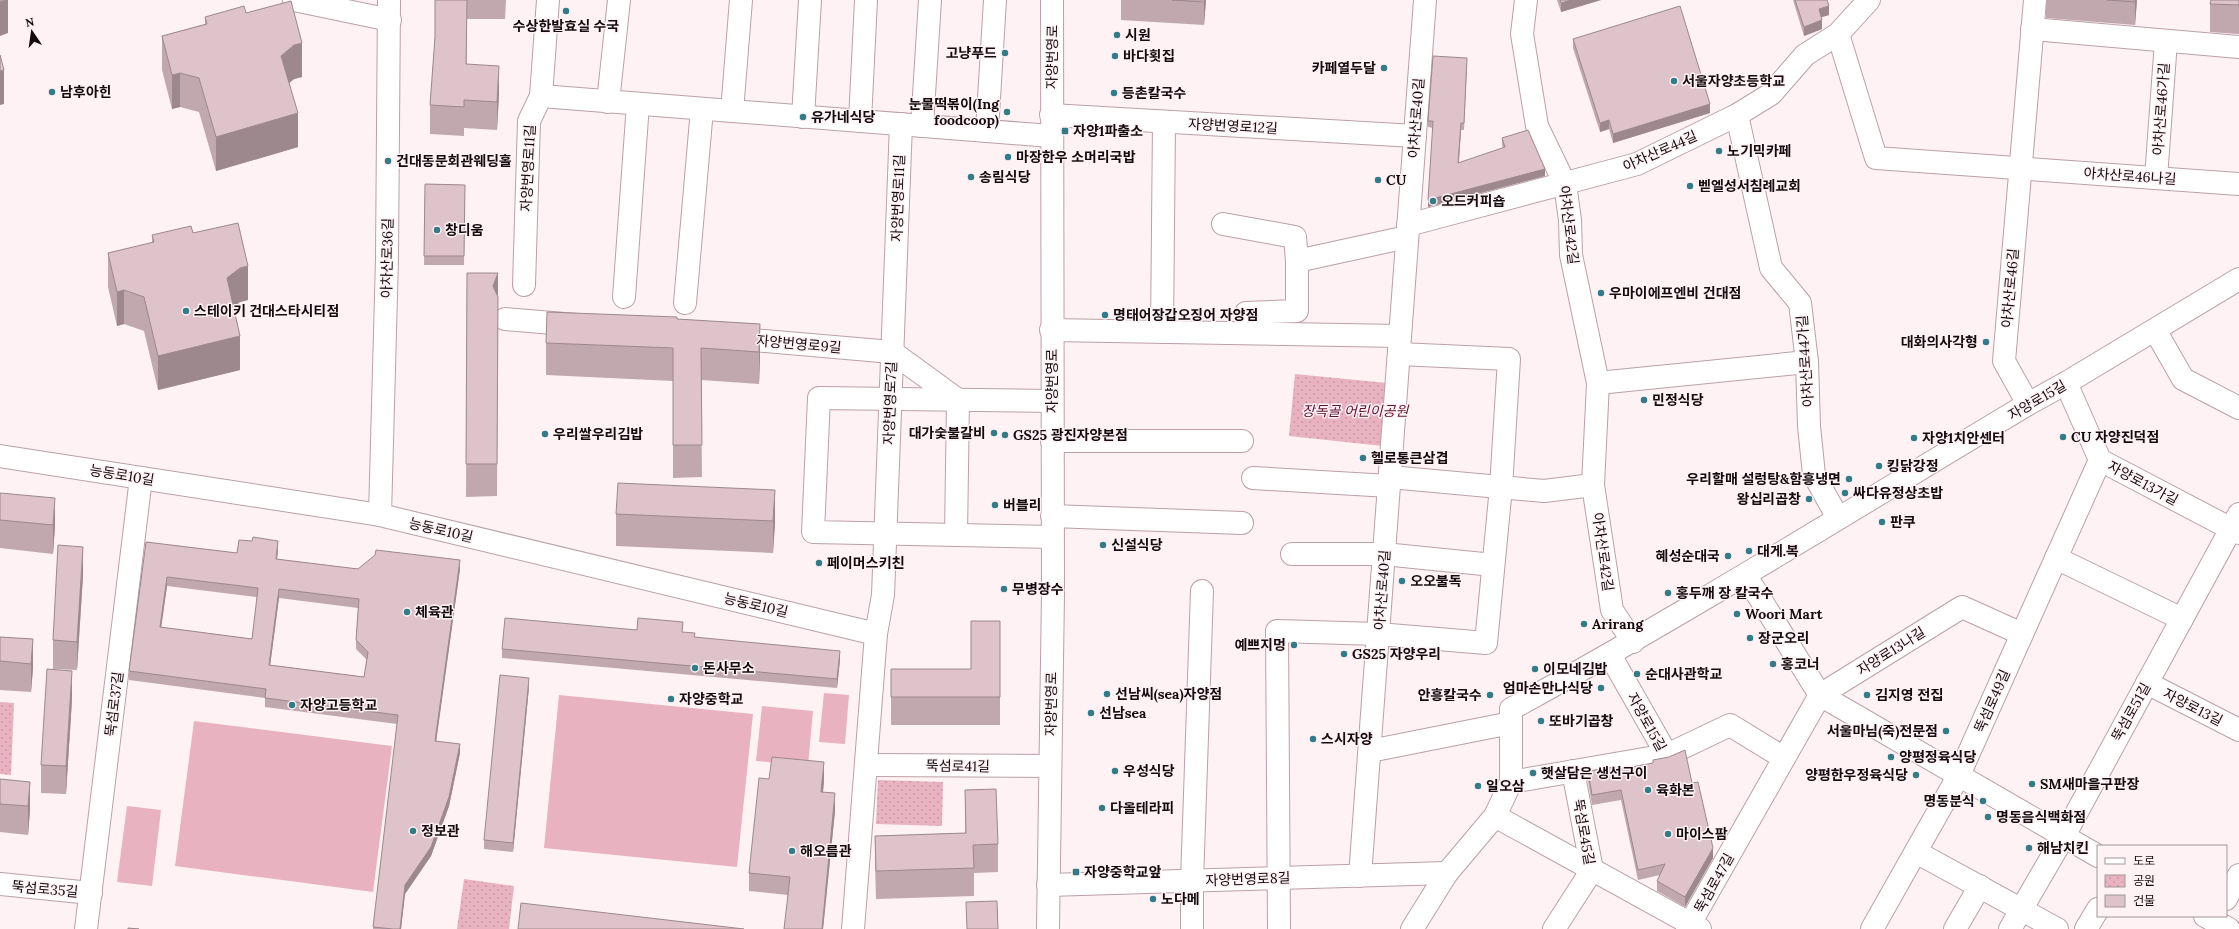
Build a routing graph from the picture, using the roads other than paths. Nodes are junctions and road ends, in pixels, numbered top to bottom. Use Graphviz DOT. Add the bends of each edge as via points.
graph roads {
  1 [pos="294,0"];
  2 [pos="548,0"];
  3 [pos="619,0"];
  4 [pos="741,0"];
  5 [pos="810,0"];
  6 [pos="866,0"];
  7 [pos="930,0"];
  8 [pos="995,0"];
  9 [pos="1052,0"];
  10 [pos="1425,0"];
  11 [pos="1526,0"];
  12 [pos="1869,0"];
  13 [pos="2035,0"];
  14 [pos="389,10"];
  15 [pos="2032,29"];
  16 [pos="1838,34"];
  17 [pos="2166,41"];
  18 [pos="2239,47"];
  19 [pos="541,96"];
  20 [pos="608,102"];
  21 [pos="638,104"];
  22 [pos="702,109"];
  23 [pos="732,111"];
  24 [pos="1737,116"];
  25 [pos="803,117"];
  26 [pos="860,121"];
  27 [pos="1164,122"];
  28 [pos="901,124"];
  29 [pos="922,126"];
  30 [pos="1051,126"];
  31 [pos="987,131"];
  32 [pos="1415,136"];
  33 [pos="2021,167"];
  34 [pos="2156,178"];
  35 [pos="1565,184"];
  36 [pos="2239,184"];
  37 [pos="1223,224"];
  38 [pos="1408,231"];
  39 [pos="1297,261"];
  40 [pos="895,272"];
  41 [pos="2239,280"];
  42 [pos="524,285"];
  43 [pos="624,297"];
  44 [pos="684,303"];
  45 [pos="1246,313"];
  46 [pos="504,319"];
  47 [pos="600,327"];
  48 [pos="1051,330"];
  49 [pos="2155,330"];
  50 [pos="1162,332"];
  51 [pos="710,336"];
  52 [pos="1400,345"];
  53 [pos="892,352"];
  54 [pos="1807,362"];
  55 [pos="1598,383"];
  56 [pos="2066,383"];
  57 [pos="890,400"];
  58 [pos="958,400"];
  59 [pos="1052,401"];
  60 [pos="2028,404"];
  61 [pos="2239,408"];
  62 [pos="1052,441"];
  63 [pos="1242,441"];
  64 [pos="0,456"];
  65 [pos="2100,460"];
  66 [pos="141,478"];
  67 [pos="1253,478"];
  68 [pos="1390,481"];
  69 [pos="1593,484"];
  70 [pos="1500,487"];
  71 [pos="380,515"];
  72 [pos="1838,518"];
  73 [pos="1242,522"];
  74 [pos="2236,525"];
  75 [pos="1052,526"];
  76 [pos="885,533"];
  77 [pos="956,535"];
  78 [pos="1292,554"];
  79 [pos="1384,554"];
  80 [pos="2056,558"];
  81 [pos="1493,565"];
  82 [pos="1746,576"];
  83 [pos="1202,591"];
  84 [pos="2182,619"];
  85 [pos="876,634"];
  86 [pos="1378,634"];
  87 [pos="2022,634"];
  88 [pos="1634,642"];
  89 [pos="1610,655"];
  90 [pos="2147,683"];
  91 [pos="1820,695"];
  92 [pos="1511,723"];
  93 [pos="2239,730"];
  94 [pos="1370,751"];
  95 [pos="1667,755"];
  96 [pos="1784,758"];
  97 [pos="866,765"];
  98 [pos="1050,766"];
  99 [pos="1573,771"];
  100 [pos="1959,775"];
  101 [pos="1511,782"];
  102 [pos="1495,816"];
  103 [pos="2064,836"];
  104 [pos="1916,852"];
  105 [pos="2097,855"];
  106 [pos="1592,870"];
  107 [pos="1447,874"];
  108 [pos="2239,875"];
  109 [pos="1360,876"];
  110 [pos="1278,878"];
  111 [pos="1192,881"];
  112 [pos="0,884"];
  113 [pos="1048,884"];
  114 [pos="1980,886"];
  115 [pos="91,893"];
  116 [pos="2227,897"];
  117 [pos="2022,909"];
  118 [pos="2097,911"];
  119 [pos="1693,927"];
  120 [pos="86,929"];
  121 [pos="853,929"];
  122 [pos="1048,929"];
  123 [pos="1192,929"];
  124 [pos="1279,929"];
  125 [pos="1412,929"];
  126 [pos="1554,929"];
  127 [pos="1872,929"];
  128 [pos="1955,929"];
  129 [pos="2010,929"];
  130 [pos="2057,929"];
  131 [pos="2086,929"];
  1 -- 14 [label="street"];
  2 -- 19 [label="street"];
  3 -- 20 [label="street"];
  4 -- 23 [label="street"];
  5 -- 25 [label="street"];
  6 -- 26 [label="street"];
  7 -- 29 [label="street"];
  8 -- 31 [label="street"];
  9 -- 30 [label="street, 자양번영로"];
  10 -- 32 [label="street, 아차산로40길"];
  11 -- 35 [label="street, 아차산로42길" via="1522,34 1537,126"];
  12 -- 16 [label="street, 아차산로44길"];
  13 -- 15 [label="street, 아차산로46길"];
  14 -- 71 [label="street, 아차산로36길" via="387,259"];
  15 -- 17 [label="street"];
  15 -- 33 [label="street, 아차산로46길"];
  16 -- 24 [label="street, 아차산로44길" via="1805,55 1771,94"];
  16 -- 33 [label="street" via="1876,158"];
  17 -- 18 [label="street"];
  17 -- 34 [label="street, 아차산로46가길"];
  19 -- 20 [label="street"];
  19 -- 42 [label="street, 자양번영로11길" via="529,121"];
  20 -- 21 [label="street"];
  21 -- 22 [label="street"];
  21 -- 43 [label="street"];
  22 -- 23 [label="street"];
  22 -- 44 [label="street"];
  23 -- 25 [label="street"];
  24 -- 35 [label="street, 아차산로44길" via="1637,164"];
  24 -- 54 [label="street, 아차산로44가길" via="1771,268 1800,303"];
  25 -- 26 [label="street"];
  26 -- 28 [label="street"];
  27 -- 30 [label="street, 자양번영로12길"];
  27 -- 32 [label="street, 자양번영로12길"];
  27 -- 50 [label="street"];
  28 -- 29 [label="street"];
  28 -- 40 [label="street, 자양번영로11길"];
  29 -- 31 [label="street"];
  30 -- 31 [label="street"];
  30 -- 48 [label="street, 자양번영로"];
  32 -- 38 [label="street, 아차산로40길"];
  33 -- 34 [label="street, 아차산로46나길"];
  33 -- 60 [label="street, 아차산로46길" via="2004,361"];
  34 -- 36 [label="street, 아차산로46나길"];
  35 -- 38 [label="street, 아차산로44길"];
  35 -- 55 [label="street, 아차산로42길" via="1571,255"];
  37 -- 39 [label="street" via="1295,237"];
  38 -- 39 [label="street"];
  38 -- 52 [label="street, 아차산로40길"];
  39 -- 45 [label="street" via="1297,311"];
  40 -- 53 [label="street, 자양번영로7길"];
  41 -- 49 [label="street, 자양로15길"];
  46 -- 47 [label="street"];
  48 -- 50 [label="street"];
  48 -- 59 [label="street, 자양번영로"];
  49 -- 56 [label="street, 자양로15길"];
  49 -- 61 [label="street" via="2183,379"];
  50 -- 52 [label="street"];
  51 -- 53 [label="street, 자양번영로9길"];
  52 -- 68 [label="street, 아차산로40길"];
  52 -- 70 [label="street" via="1509,359"];
  53 -- 57 [label="street, 자양번영로7길"];
  53 -- 58 [label="street"];
  54 -- 55 [label="street"];
  54 -- 72 [label="street, 아차산로44가길" via="1808,426 1814,475"];
  55 -- 69 [label="street, 아차산로42길"];
  56 -- 60 [label="street, 자양로15길"];
  56 -- 65 [label="street, 자양로13가길"];
  57 -- 58 [label="street"];
  57 -- 76 [label="street, 자양번영로7길"];
  57 -- 76 [label="street" via="819,398 813,532"];
  58 -- 59 [label="street"];
  58 -- 77 [label="street"];
  59 -- 62 [label="street, 자양번영로"];
  60 -- 72 [label="street, 자양로15길"];
  62 -- 63 [label="street"];
  62 -- 75 [label="street, 자양번영로"];
  64 -- 66 [label="street, 능동로10길"];
  65 -- 74 [label="street, 자양로13가길"];
  65 -- 80 [label="street, 뚝섬로49길"];
  66 -- 71 [label="street, 능동로10길"];
  66 -- 115 [label="street, 뚝섬로37길"];
  67 -- 68 [label="street"];
  68 -- 70 [label="street"];
  68 -- 79 [label="street, 아차산로40길"];
  69 -- 70 [label="street" via="1544,491"];
  69 -- 88 [label="street, 아차산로42길" via="1612,610"];
  70 -- 81 [label="street"];
  71 -- 85 [label="street, 능동로10길"];
  72 -- 82 [label="street, 자양로15길"];
  73 -- 75 [label="street"];
  74 -- 84 [label="street, 뚝섬로51길"];
  75 -- 77 [label="street"];
  75 -- 98 [label="street, 자양번영로"];
  76 -- 77 [label="street"];
  76 -- 85 [label="street, 자양번영로7길" via="883,595"];
  78 -- 79 [label="street"];
  79 -- 81 [label="street"];
  79 -- 86 [label="street, 아차산로40길"];
  80 -- 84 [label="street"];
  80 -- 87 [label="street, 뚝섬로49길"];
  81 -- 86 [label="street" via="1486,643"];
  82 -- 88 [label="street, 자양로15길"];
  82 -- 91 [label="street"];
  83 -- 111 [label="street"];
  84 -- 90 [label="street, 뚝섬로51길"];
  85 -- 97 [label="street"];
  86 -- 94 [label="street, 아차산로40길"];
  86 -- 110 [label="street" via="1277,632"];
  87 -- 91 [label="street, 자양로13나길" via="1962,606"];
  87 -- 100 [label="street, 뚝섬로49길"];
  88 -- 89 [label="street, 자양로15길"];
  89 -- 92 [label="street, 자양로15길" via="1511,709"];
  89 -- 95 [label="street, 자양로15길"];
  90 -- 93 [label="street, 자양로13길"];
  90 -- 103 [label="street, 뚝섬로51길"];
  91 -- 96 [label="street, 뚝섬로47길"];
  91 -- 100 [label="street"];
  92 -- 94 [label="street"];
  92 -- 101 [label="street, 자양로15길"];
  94 -- 109 [label="street, 아차산로40길"];
  95 -- 96 [label="street" via="1730,725"];
  95 -- 99 [label="street, 자양로15길"];
  96 -- 119 [label="street, 뚝섬로47길"];
  97 -- 98 [label="street, 뚝섬로41길"];
  97 -- 121 [label="street"];
  98 -- 113 [label="street, 자양번영로"];
  99 -- 101 [label="street, 자양로15길"];
  99 -- 106 [label="street, 뚝섬로45길"];
  100 -- 103 [label="street"];
  100 -- 104 [label="street, 뚝섬로49길"];
  101 -- 102 [label="street, 자양로15길"];
  102 -- 106 [label="street"];
  102 -- 107 [label="street, 자양로15길"];
  103 -- 105 [label="street"];
  103 -- 117 [label="street, 뚝섬로51길"];
  104 -- 114 [label="street"];
  104 -- 127 [label="street, 뚝섬로49길"];
  106 -- 119 [label="street"];
  106 -- 126 [label="street, 뚝섬로45길"];
  107 -- 109 [label="street, 자양번영로8길"];
  107 -- 125 [label="street, 자양로15길"];
  108 -- 116 [label="street"];
  109 -- 110 [label="street, 자양번영로8길"];
  110 -- 111 [label="street, 자양번영로8길"];
  110 -- 124 [label="street"];
  111 -- 113 [label="street, 자양번영로8길"];
  111 -- 123 [label="street"];
  112 -- 115 [label="street, 뚝섬로35길"];
  113 -- 122 [label="street, 자양번영로"];
  114 -- 117 [label="street"];
  114 -- 128 [label="street"];
  115 -- 120 [label="street, 뚝섬로37길"];
  117 -- 129 [label="street, 뚝섬로51길"];
  117 -- 130 [label="street"];
  118 -- 131 [label="street"];
}
